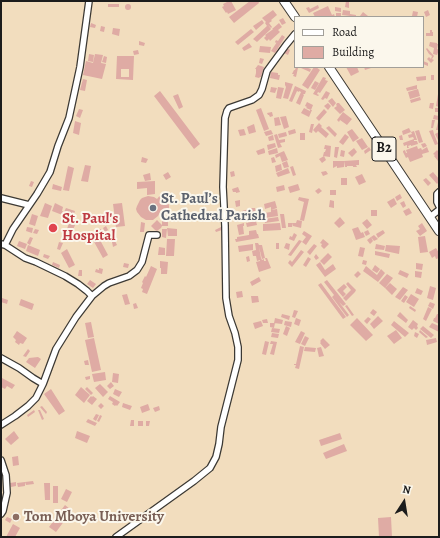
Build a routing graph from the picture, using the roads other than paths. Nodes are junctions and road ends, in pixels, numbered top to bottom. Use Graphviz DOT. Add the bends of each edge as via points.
graph roads {
  1 [pos="89,1"];
  2 [pos="284,1"];
  3 [pos="294,16"];
  4 [pos="294,35"];
  5 [pos="330,68"];
  6 [pos="439,192"];
  7 [pos="1,198"];
  8 [pos="29,205"];
  9 [pos="439,206"];
  10 [pos="439,210"];
  11 [pos="430,217"];
  12 [pos="439,232"];
  13 [pos="157,235"];
  14 [pos="3,244"];
  15 [pos="92,296"];
  16 [pos="1,358"];
  17 [pos="43,384"];
  18 [pos="1,425"];
  19 [pos="1,460"];
  20 [pos="1,514"];
  21 [pos="116,537"];
  1 -- 8 [label="street" via="80,67 69,118 50,172"];
  2 -- 3 [label="highway"];
  4 -- 21 [label="street" via="267,71 259,95 226,111 222,187 226,298 238,348 238,360 216,457 210,468 194,481"];
  5 -- 11 [label="highway, B2"];
  6 -- 9 [label="street"];
  7 -- 8 [label="street"];
  8 -- 14 [label="street"];
  10 -- 11 [label="street"];
  11 -- 12 [label="highway, B2"];
  13 -- 15 [label="street" via="150,235 137,270 129,276 109,283"];
  14 -- 15 [label="street" via="25,258 65,276"];
  15 -- 17 [label="street" via="56,349"];
  16 -- 17 [label="street"];
  17 -- 18 [label="street" via="36,398 28,406"];
  19 -- 20 [label="street" via="6,475 7,493"];
}
